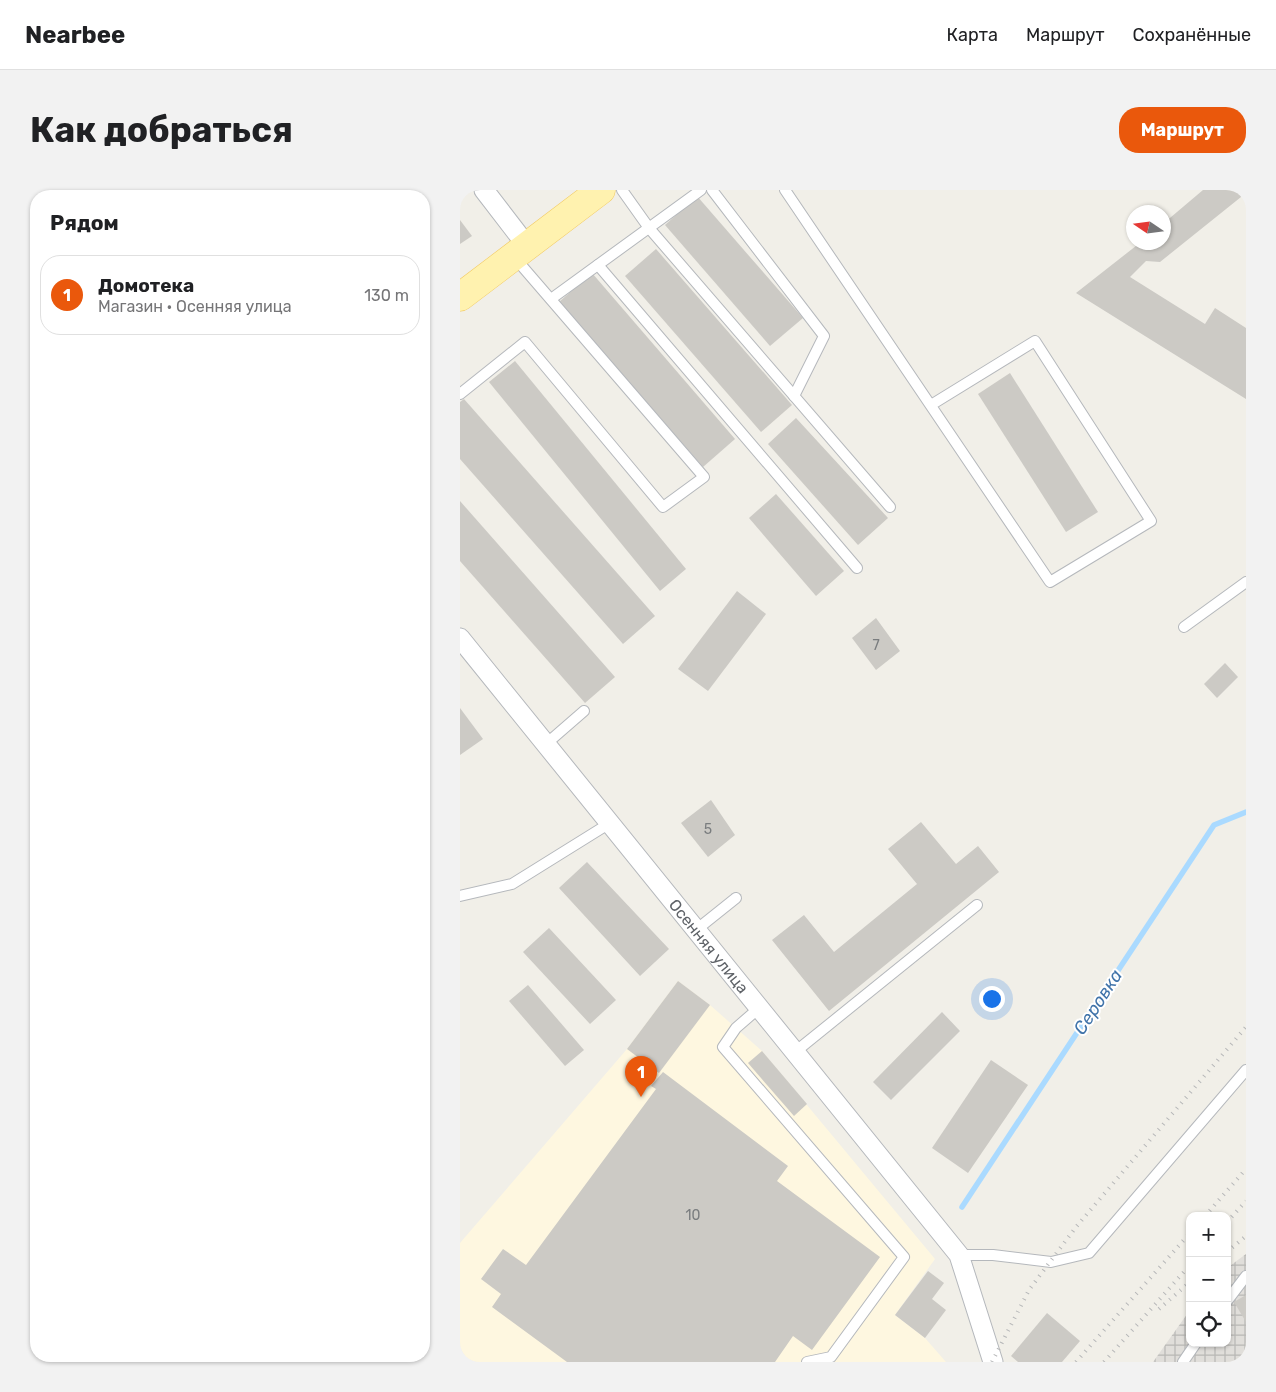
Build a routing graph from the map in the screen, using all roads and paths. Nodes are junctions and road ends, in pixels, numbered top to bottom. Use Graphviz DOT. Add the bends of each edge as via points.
graph roads {
  1 [pos="484,190"];
  2 [pos="600,190"];
  3 [pos="622,190"];
  4 [pos="701,190"];
  5 [pos="712,190"];
  6 [pos="785,190"];
  7 [pos="649,228"];
  8 [pos="512,258"];
  9 [pos="598,265"];
  10 [pos="460,297"];
  11 [pos="551,299"];
  12 [pos="460,394"];
  13 [pos="794,396"];
  14 [pos="931,405"];
  15 [pos="890,507"];
  16 [pos="857,568"];
  17 [pos="1246,582"];
  18 [pos="1184,627"];
  19 [pos="460,638"];
  20 [pos="584,711"];
  21 [pos="546,744"];
  22 [pos="610,823"];
  23 [pos="460,896"];
  24 [pos="736,898"];
  25 [pos="977,905"];
  26 [pos="696,930"];
  27 [pos="759,1008"];
  28 [pos="795,1052"];
  29 [pos="1246,1070"];
  30 [pos="960,1255"];
  31 [pos="1246,1276"];
  32 [pos="1231,1296"];
  33 [pos="1193,1347"];
  34 [pos="807,1362"];
  35 [pos="993,1362"];
  36 [pos="1183,1362"];
  1 -- 8 [label="street"];
  2 -- 8 [label="main road"];
  3 -- 7 [label="lane"];
  4 -- 7 [label="lane"];
  5 -- 13 [label="lane" via="824,336"];
  6 -- 14 [label="lane"];
  7 -- 9 [label="lane"];
  7 -- 13 [label="lane"];
  8 -- 10 [label="main road"];
  8 -- 11 [label="lane"];
  9 -- 11 [label="lane"];
  9 -- 16 [label="lane"];
  11 -- 12 [label="lane" via="704,477 663,507 525,342"];
  13 -- 15 [label="lane"];
  14 -- 14 [label="lane" via="1050,582 1151,521 1035,341"];
  17 -- 18 [label="lane"];
  19 -- 21 [label="street, Осенняя улица"];
  20 -- 21 [label="lane"];
  21 -- 22 [label="street, Осенняя улица"];
  22 -- 23 [label="lane" via="512,884"];
  22 -- 26 [label="street, Осенняя улица"];
  24 -- 26 [label="lane"];
  25 -- 28 [label="lane"];
  26 -- 27 [label="street, Осенняя улица"];
  27 -- 28 [label="street, Осенняя улица"];
  27 -- 34 [label="lane" via="736,1028 723,1047 904,1257 831,1357"];
  28 -- 30 [label="street, Осенняя улица"];
  29 -- 30 [label="lane" via="1089,1253 1051,1262 993,1255"];
  30 -- 35 [label="street"];
  31 -- 32 [label="lane"];
  33 -- 36 [label="lane"];
}
